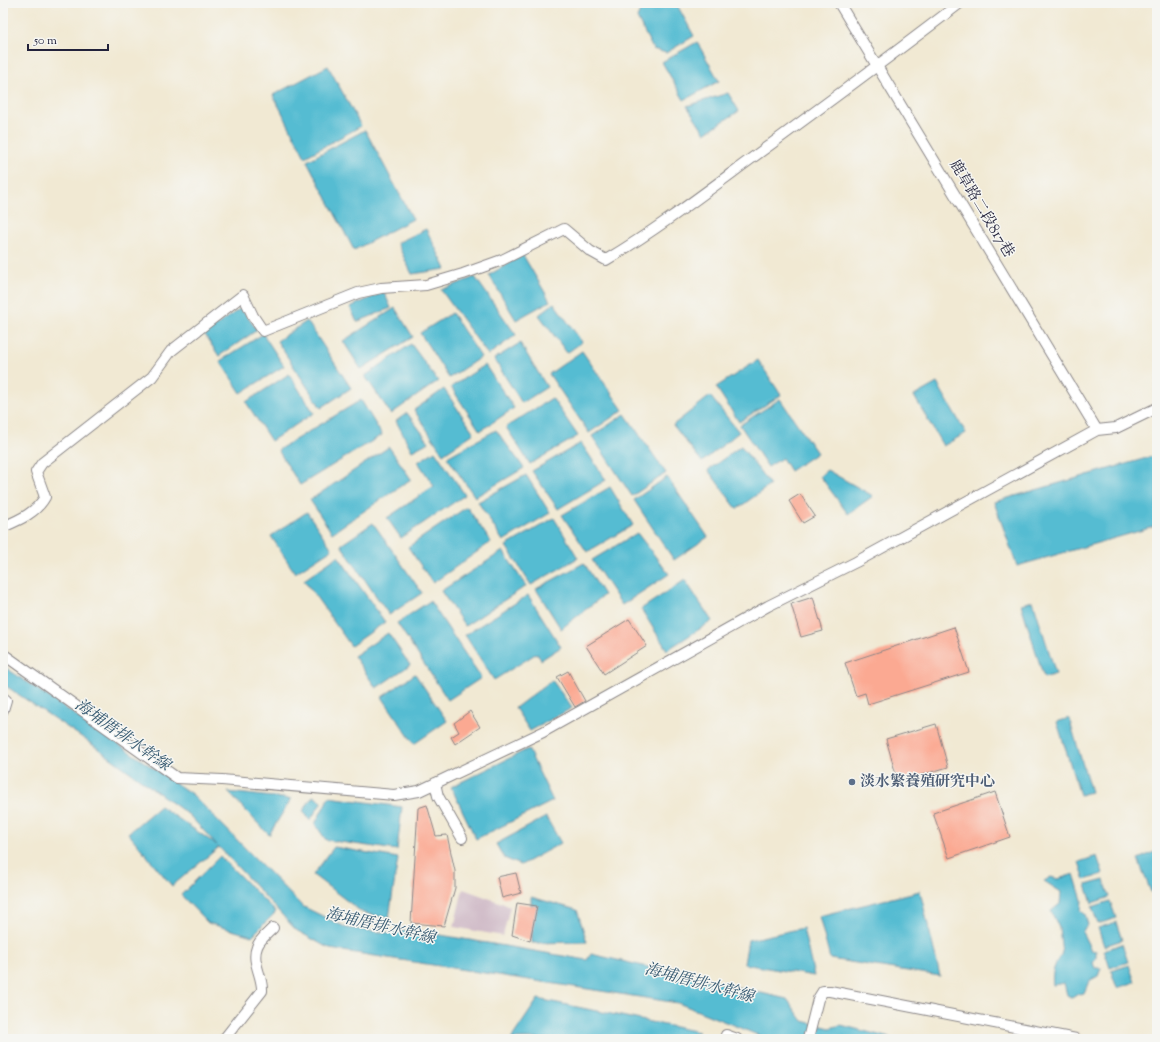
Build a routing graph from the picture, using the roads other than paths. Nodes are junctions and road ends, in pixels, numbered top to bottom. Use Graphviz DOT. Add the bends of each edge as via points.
graph roads {
  1 [pos="839,3"];
  2 [pos="960,3"];
  3 [pos="878,66"];
  4 [pos="1157,408"];
  5 [pos="1097,430"];
  6 [pos="3,527"];
  7 [pos="3,654"];
  8 [pos="4,699"];
  9 [pos="3,710"];
  10 [pos="435,783"];
  11 [pos="462,838"];
  12 [pos="273,928"];
  13 [pos="224,1039"];
  14 [pos="725,1039"];
  15 [pos="737,1039"];
  16 [pos="808,1039"];
  17 [pos="1076,1039"];
  1 -- 3 [label="street, 鹿草路二段817巷"];
  2 -- 3 [label="street"];
  3 -- 5 [label="street, 鹿草路二段817巷"];
  3 -- 6 [label="street" via="642,238 606,260 564,229 502,260 463,274 426,285 381,288 358,293 263,331 243,295 172,351 152,377 42,463 36,472 45,497 40,506 25,517"];
  4 -- 5 [label="street" via="1116,428"];
  5 -- 10 [label="street" via="856,562 768,606 543,732"];
  7 -- 10 [label="street" via="177,778 394,795 419,791"];
  8 -- 9 [label="street"];
  10 -- 11 [label="street" via="438,796"];
  12 -- 13 [label="street" via="257,946 255,958 263,982 262,990"];
  14 -- 15 [label="street" via="726,1035"];
  16 -- 17 [label="street" via="818,999 823,991"];
}
